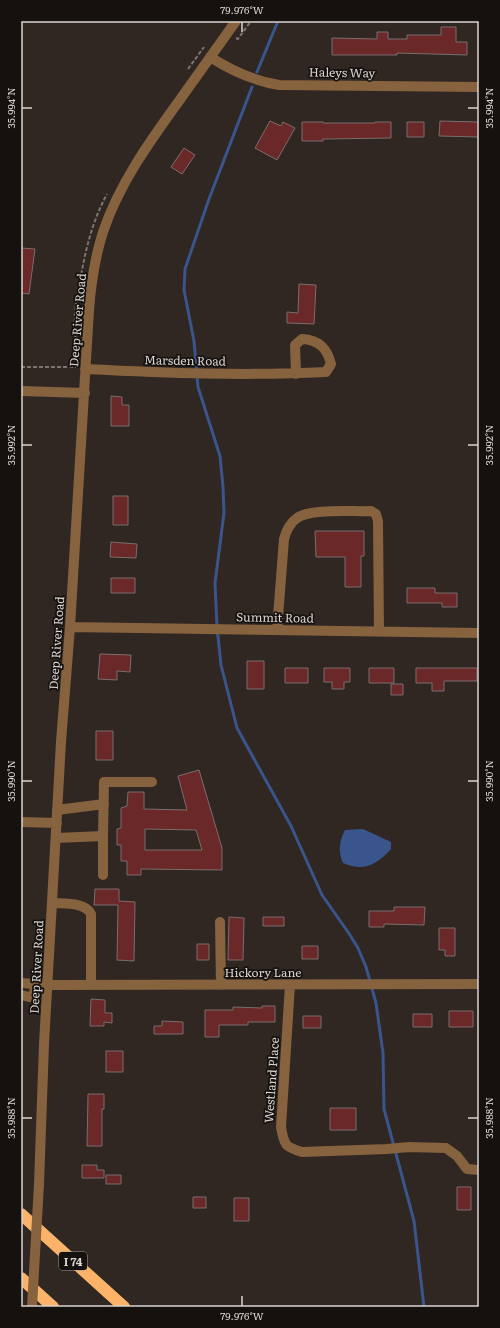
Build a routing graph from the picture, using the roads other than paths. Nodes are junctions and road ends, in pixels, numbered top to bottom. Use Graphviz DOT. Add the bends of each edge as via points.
graph roads {
  1 [pos="236,21"];
  2 [pos="210,57"];
  3 [pos="479,87"];
  4 [pos="80,368"];
  5 [pos="296,374"];
  6 [pos="21,391"];
  7 [pos="84,393"];
  8 [pos="70,628"];
  9 [pos="277,630"];
  10 [pos="379,632"];
  11 [pos="479,633"];
  12 [pos="152,782"];
  13 [pos="104,804"];
  14 [pos="57,810"];
  15 [pos="21,822"];
  16 [pos="57,823"];
  17 [pos="103,836"];
  18 [pos="56,838"];
  19 [pos="103,875"];
  20 [pos="52,903"];
  21 [pos="220,922"];
  22 [pos="21,983"];
  23 [pos="35,984"];
  24 [pos="479,984"];
  25 [pos="48,985"];
  26 [pos="91,985"];
  27 [pos="221,985"];
  28 [pos="290,985"];
  29 [pos="25,996"];
  30 [pos="47,999"];
  31 [pos="479,1170"];
  32 [pos="21,1214"];
  33 [pos="21,1278"];
  34 [pos="32,1307"];
  35 [pos="53,1307"];
  36 [pos="124,1307"];
  1 -- 2 [label="street, Deep River Road"];
  2 -- 3 [label="street, Haleys Way" via="248,77 279,85"];
  2 -- 4 [label="street, Deep River Road" via="138,161 110,215 94,270"];
  4 -- 5 [label="street, Marsden Road"];
  4 -- 7 [label="street, Deep River Road"];
  6 -- 7 [label="street"];
  7 -- 8 [label="street, Deep River Road"];
  8 -- 9 [label="street, Summit Road"];
  8 -- 14 [label="street, Deep River Road"];
  9 -- 10 [label="street, Summit Road"];
  9 -- 10 [label="street" via="284,539 292,523 312,512 371,511 376,514 378,521"];
  10 -- 11 [label="street, Summit Road"];
  12 -- 13 [label="street" via="104,782"];
  13 -- 14 [label="street"];
  13 -- 17 [label="street"];
  14 -- 16 [label="street, Deep River Road"];
  15 -- 16 [label="street"];
  16 -- 18 [label="street, Deep River Road"];
  17 -- 18 [label="street"];
  17 -- 19 [label="street"];
  18 -- 20 [label="street, Deep River Road"];
  20 -- 25 [label="street, Deep River Road"];
  20 -- 26 [label="street" via="80,906 89,911"];
  21 -- 27 [label="street"];
  22 -- 23 [label="street, Hickory Lane"];
  23 -- 25 [label="street, Hickory Lane"];
  23 -- 29 [label="street" via="34,995"];
  24 -- 28 [label="street, Hickory Lane"];
  25 -- 26 [label="street, Hickory Lane"];
  25 -- 30 [label="street, Deep River Road"];
  26 -- 27 [label="street, Hickory Lane"];
  27 -- 28 [label="street, Hickory Lane"];
  28 -- 31 [label="street, Westland Place" via="280,1127 289,1148 302,1152 409,1146 446,1148 457,1156 467,1169"];
  29 -- 30 [label="street"];
  30 -- 34 [label="street, Deep River Road, bridge"];
  32 -- 36 [label="highway, I 74"];
  33 -- 35 [label="highway"];
}
